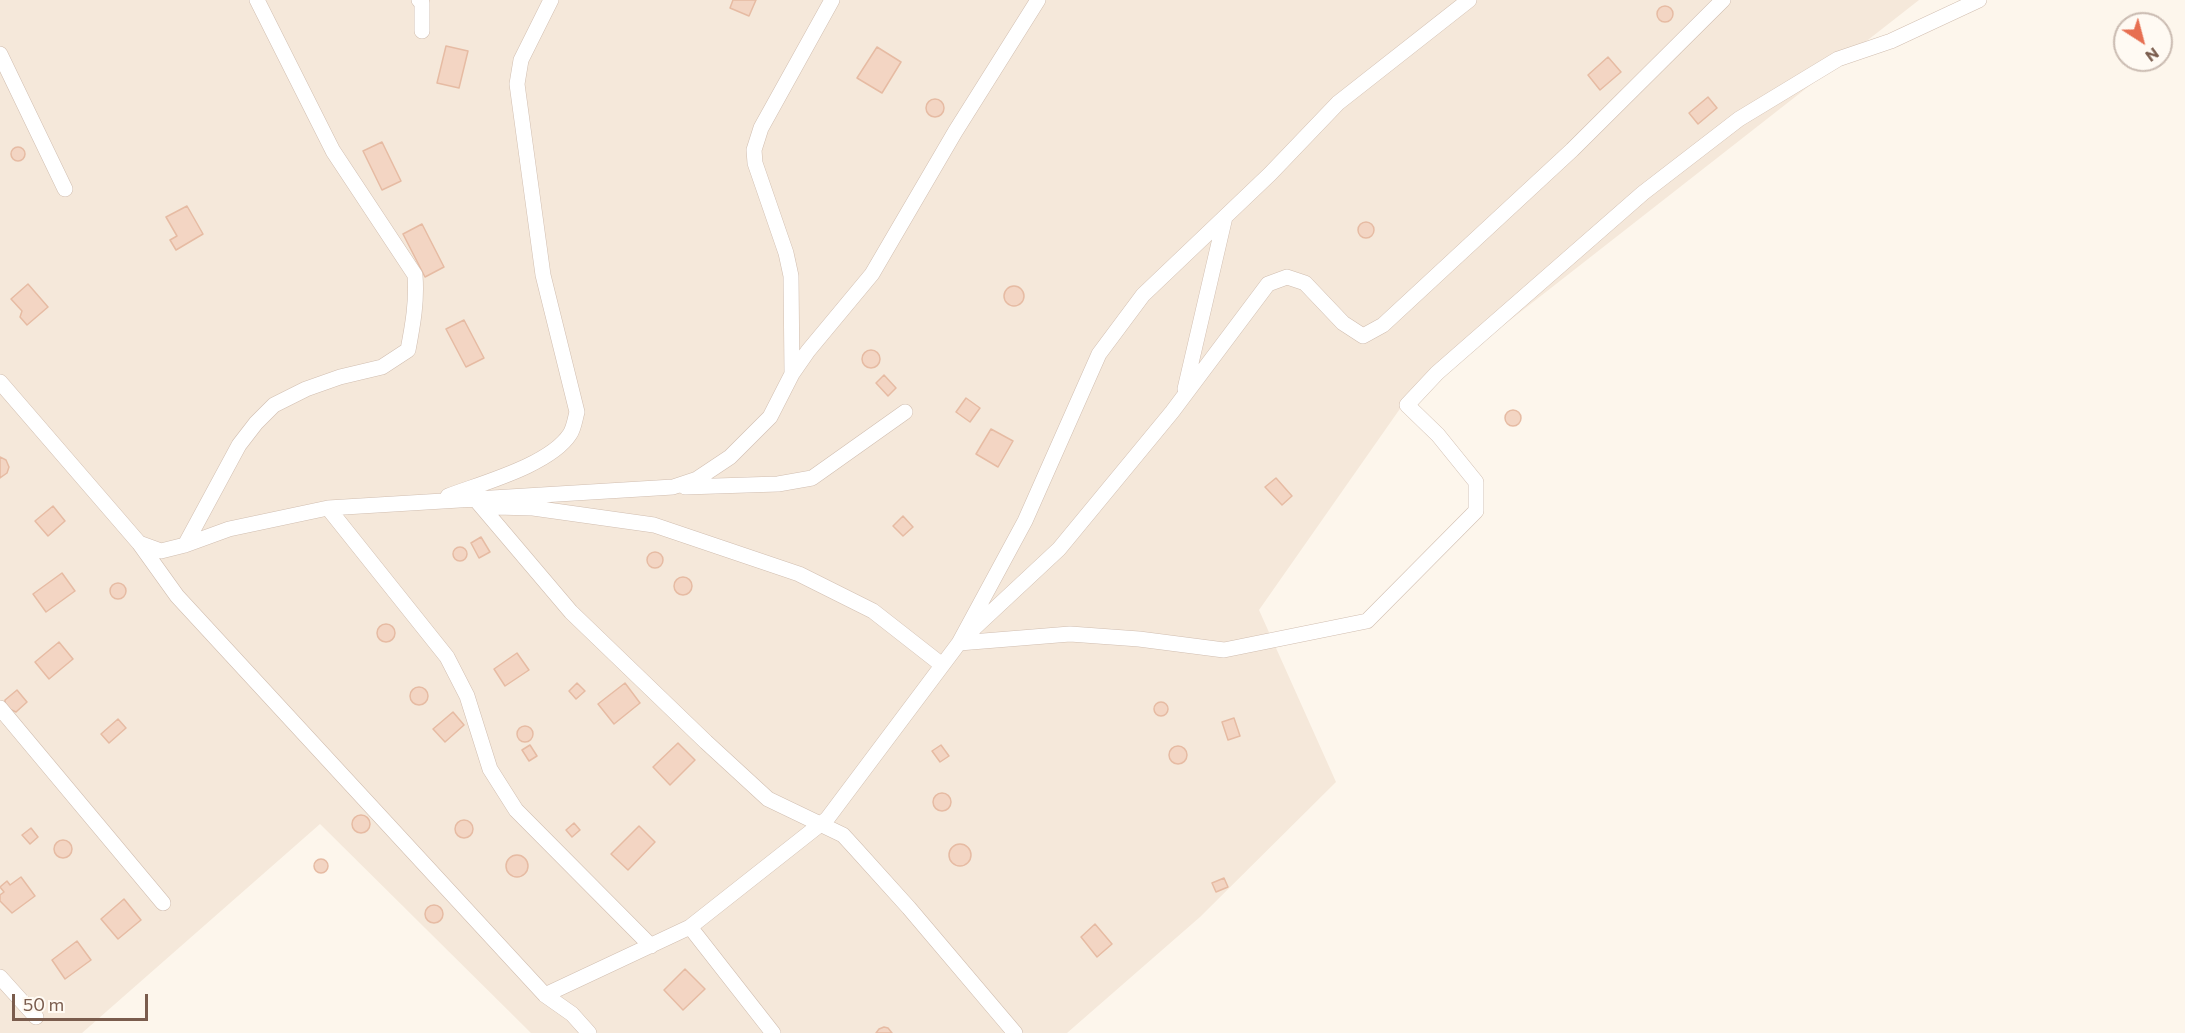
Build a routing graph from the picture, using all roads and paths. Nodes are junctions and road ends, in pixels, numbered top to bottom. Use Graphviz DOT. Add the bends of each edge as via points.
graph roads {
  1 [pos="257,0"];
  2 [pos="419,0"];
  3 [pos="551,0"];
  4 [pos="832,0"];
  5 [pos="1038,0"];
  6 [pos="1469,0"];
  7 [pos="1723,0"];
  8 [pos="1980,0"];
  9 [pos="422,31"];
  10 [pos="0,54"];
  11 [pos="65,189"];
  12 [pos="1225,217"];
  13 [pos="792,374"];
  14 [pos="0,382"];
  15 [pos="1184,396"];
  16 [pos="905,412"];
  17 [pos="673,487"];
  18 [pos="434,502"];
  19 [pos="479,503"];
  20 [pos="328,508"];
  21 [pos="139,543"];
  22 [pos="185,545"];
  23 [pos="959,643"];
  24 [pos="942,665"];
  25 [pos="0,708"];
  26 [pos="821,825"];
  27 [pos="163,903"];
  28 [pos="690,927"];
  29 [pos="651,946"];
  30 [pos="0,977"];
  31 [pos="545,995"];
  32 [pos="36,1017"];
  33 [pos="589,1033"];
  34 [pos="773,1033"];
  35 [pos="1015,1033"];
  1 -- 22 [label="street" via="333,151 415,275 413,326 408,350 382,367 340,377 274,405 239,445"];
  2 -- 9 [label="street"];
  3 -- 18 [label="street" via="521,60 517,84 543,275 577,412 571,433 553,452"];
  4 -- 13 [label="street" via="761,128 754,150 791,276"];
  5 -- 13 [label="street" via="872,274"];
  6 -- 12 [label="street" via="1338,103"];
  7 -- 15 [label="street" via="1572,150 1383,325 1363,336 1344,323 1305,283 1287,277 1268,284"];
  8 -- 23 [label="street" via="1891,41 1838,59 1739,119 1642,193 1437,373 1407,405 1438,435 1476,482 1476,511 1367,621 1224,650 1070,634"];
  10 -- 11 [label="street"];
  12 -- 15 [label="street"];
  12 -- 23 [label="street" via="1143,295 1099,354 1025,520"];
  13 -- 17 [label="street" via="770,417 730,457 697,479"];
  14 -- 21 [label="street"];
  15 -- 23 [label="street" via="1059,549"];
  16 -- 17 [label="street" via="812,478 778,484"];
  17 -- 19 [label="street"];
  18 -- 19 [label="street"];
  18 -- 20 [label="street"];
  19 -- 24 [label="street" via="654,525 799,574 873,611"];
  19 -- 26 [label="street" via="571,612 706,742 768,799"];
  20 -- 22 [label="street" via="229,529"];
  20 -- 29 [label="street" via="447,657 467,696 490,769 516,810"];
  21 -- 22 [label="street" via="161,551"];
  21 -- 31 [label="street" via="177,596"];
  23 -- 24 [label="street"];
  24 -- 26 [label="street"];
  25 -- 27 [label="street"];
  26 -- 28 [label="street"];
  26 -- 35 [label="street" via="843,835"];
  28 -- 29 [label="street"];
  28 -- 34 [label="street"];
  29 -- 31 [label="street"];
  30 -- 32 [label="street"];
  31 -- 33 [label="street" via="572,1014"];
}
